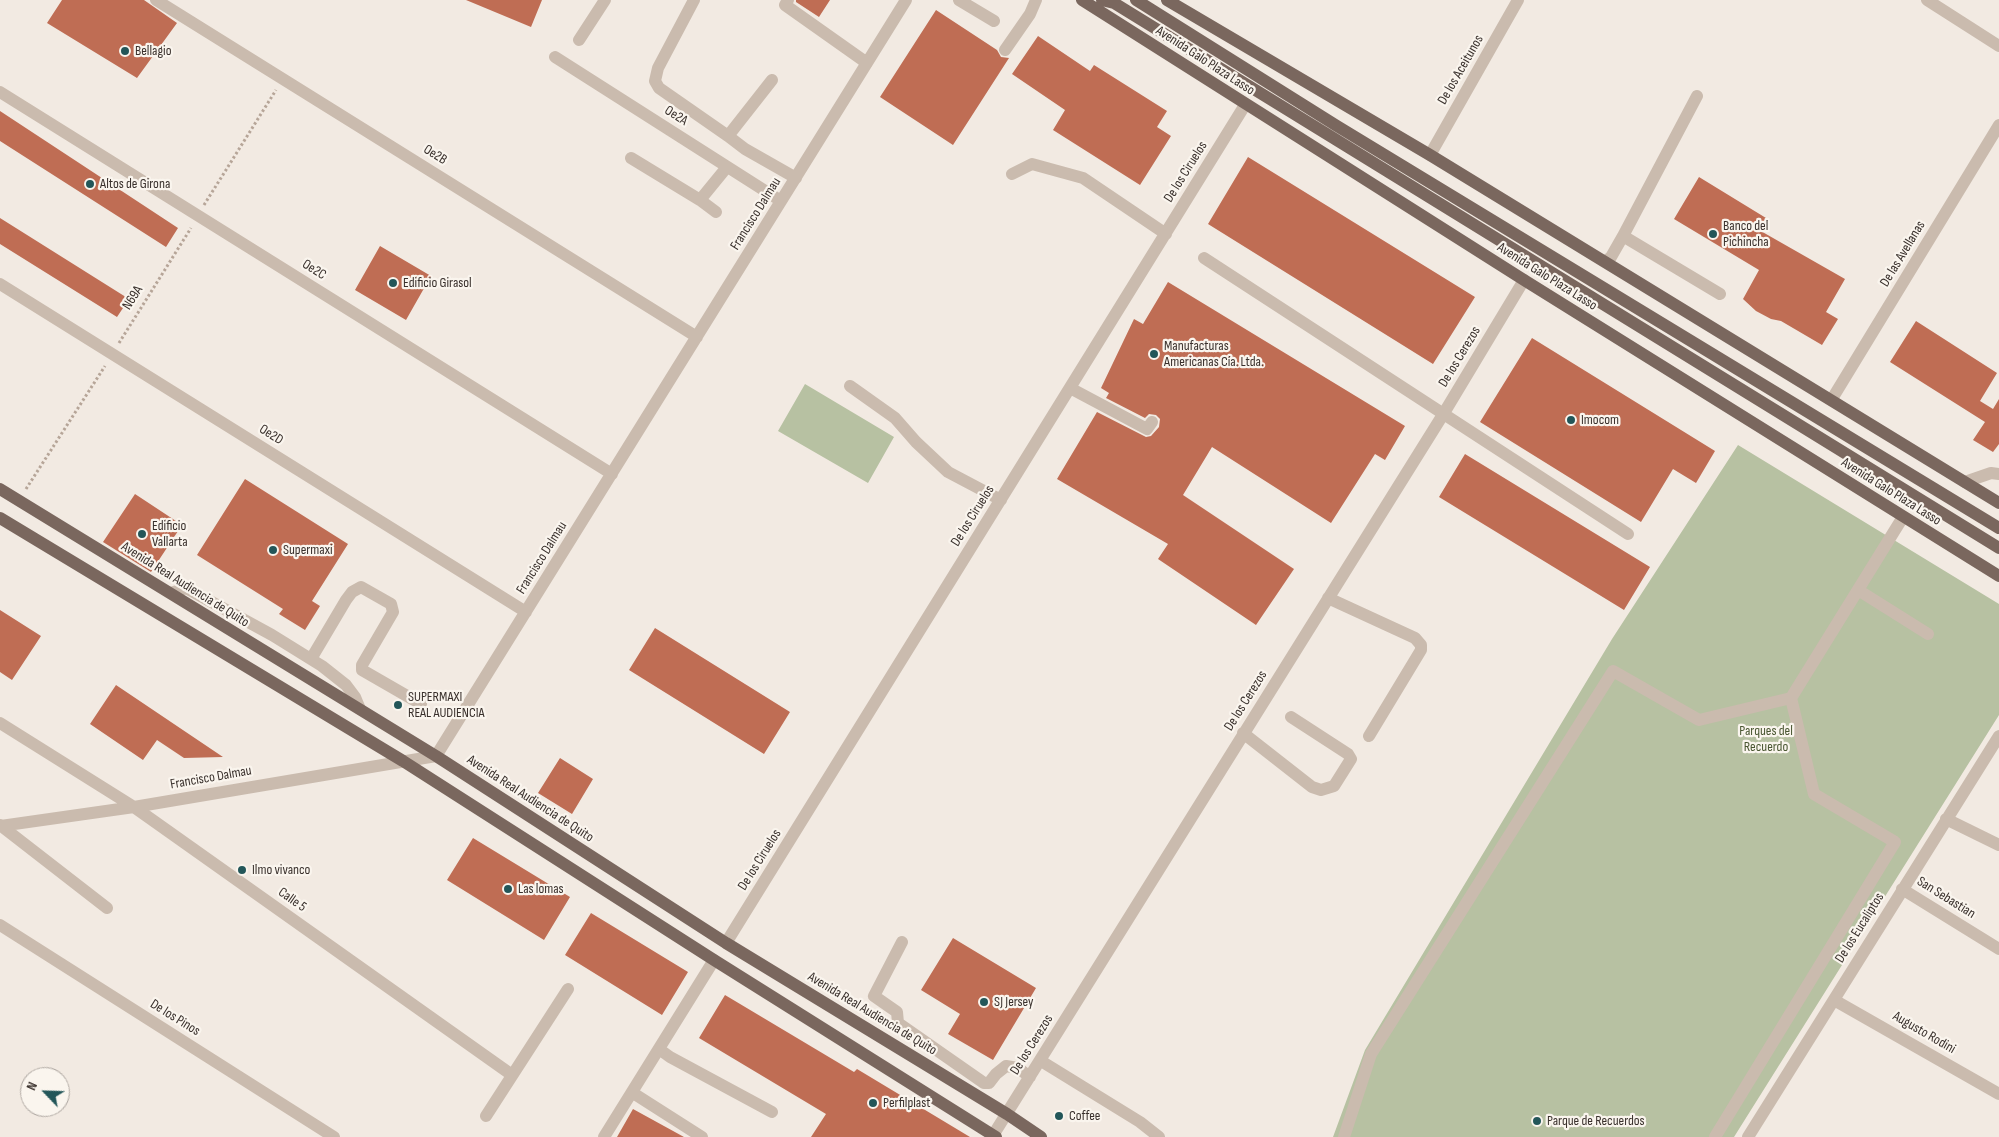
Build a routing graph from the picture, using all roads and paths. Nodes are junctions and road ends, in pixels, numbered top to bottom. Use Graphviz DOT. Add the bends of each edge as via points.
graph roads {
  1 [pos="156,0"];
  2 [pos="605,0"];
  3 [pos="694,0"];
  4 [pos="788,0"];
  5 [pos="906,0"];
  6 [pos="960,0"];
  7 [pos="1036,0"];
  8 [pos="1082,0"];
  9 [pos="1102,0"];
  10 [pos="1136,0"];
  11 [pos="1167,0"];
  12 [pos="1518,0"];
  13 [pos="1927,0"];
  14 [pos="994,21"];
  15 [pos="579,40"];
  16 [pos="1999,46"];
  17 [pos="1005,50"];
  18 [pos="555,57"];
  19 [pos="867,63"];
  20 [pos="284,78"];
  21 [pos="772,80"];
  22 [pos="0,92"];
  23 [pos="1697,96"];
  24 [pos="1245,105"];
  25 [pos="1999,125"];
  26 [pos="728,136"];
  27 [pos="1430,154"];
  28 [pos="631,158"];
  29 [pos="727,166"];
  30 [pos="1012,174"];
  31 [pos="796,178"];
  32 [pos="700,200"];
  33 [pos="781,201"];
  34 [pos="716,212"];
  35 [pos="198,216"];
  36 [pos="1166,234"];
  37 [pos="1623,236"];
  38 [pos="1204,258"];
  39 [pos="1606,261"];
  40 [pos="1524,280"];
  41 [pos="0,284"];
  42 [pos="1720,294"];
  43 [pos="698,337"];
  44 [pos="112,354"];
  45 [pos="850,386"];
  46 [pos="1070,388"];
  47 [pos="1832,399"];
  48 [pos="1444,413"];
  49 [pos="1152,422"];
  50 [pos="612,474"];
  51 [pos="1999,474"];
  52 [pos="1965,482"];
  53 [pos="0,488"];
  54 [pos="19,500"];
  55 [pos="1001,500"];
  56 [pos="1999,503"];
  57 [pos="1902,517"];
  58 [pos="0,518"];
  59 [pos="1999,528"];
  60 [pos="1628,534"];
  61 [pos="1999,548"];
  62 [pos="1999,576"];
  63 [pos="1858,590"];
  64 [pos="171,593"];
  65 [pos="1328,598"];
  66 [pos="526,612"];
  67 [pos="1928,634"];
  68 [pos="272,635"];
  69 [pos="268,653"];
  70 [pos="311,659"];
  71 [pos="1790,698"];
  72 [pos="421,704"];
  73 [pos="360,710"];
  74 [pos="1291,717"];
  75 [pos="0,723"];
  76 [pos="1243,733"];
  77 [pos="1369,736"];
  78 [pos="1999,736"];
  79 [pos="436,756"];
  80 [pos="403,761"];
  81 [pos="134,807"];
  82 [pos="1946,819"];
  83 [pos="0,826"];
  84 [pos="1999,845"];
  85 [pos="1902,889"];
  86 [pos="107,908"];
  87 [pos="0,925"];
  88 [pos="902,942"];
  89 [pos="726,943"];
  90 [pos="1999,949"];
  91 [pos="714,960"];
  92 [pos="568,988"];
  93 [pos="1834,1000"];
  94 [pos="659,1049"];
  95 [pos="1041,1060"];
  96 [pos="512,1075"];
  97 [pos="1030,1077"];
  98 [pos="633,1093"];
  99 [pos="1999,1094"];
  100 [pos="772,1112"];
  101 [pos="1007,1114"];
  102 [pos="486,1116"];
  103 [pos="994,1136"];
  104 [pos="334,1137"];
  105 [pos="604,1137"];
  106 [pos="702,1137"];
  107 [pos="1041,1137"];
  108 [pos="1160,1137"];
  109 [pos="1344,1137"];
  110 [pos="1715,1137"];
  111 [pos="1748,1137"];
  1 -- 20 [label="street, Oe2B"];
  2 -- 15 [label="street"];
  3 -- 26 [label="street" via="658,68 655,81 659,88"];
  4 -- 19 [label="street" via="785,6"];
  5 -- 19 [label="street, Francisco Dalmau"];
  6 -- 14 [label="street"];
  7 -- 17 [label="street"];
  8 -- 24 [label="main road, Avenida Galo Plaza Lasso"];
  9 -- 61 [label="main road, Avenida Galo Plaza Lasso" via="1114,3"];
  10 -- 59 [label="main road, Avenida Galo Plaza Lasso" via="1337,126"];
  11 -- 27 [label="main road"];
  12 -- 27 [label="street, De los Aceitunos"];
  13 -- 16 [label="street"];
  18 -- 29 [label="street, Oe2A"];
  19 -- 31 [label="street, Francisco Dalmau"];
  20 -- 35 [label="path, N69A"];
  20 -- 43 [label="street, Oe2B"];
  21 -- 26 [label="street"];
  22 -- 35 [label="street, Oe2C"];
  23 -- 37 [label="street"];
  24 -- 36 [label="street, De los Ciruelos"];
  24 -- 40 [label="main road, Avenida Galo Plaza Lasso"];
  25 -- 47 [label="street, De las Avellanas"];
  26 -- 31 [label="street"];
  27 -- 39 [label="main road"];
  28 -- 32 [label="street"];
  29 -- 32 [label="street"];
  29 -- 33 [label="street, Oe2A"];
  30 -- 36 [label="street" via="1032,164 1083,178"];
  31 -- 33 [label="street, Francisco Dalmau"];
  32 -- 34 [label="street"];
  33 -- 43 [label="street, Francisco Dalmau"];
  35 -- 44 [label="path, N69A"];
  35 -- 50 [label="street, Oe2C"];
  36 -- 46 [label="street, De los Ciruelos"];
  37 -- 39 [label="street"];
  37 -- 42 [label="street"];
  38 -- 48 [label="street"];
  39 -- 47 [label="main road"];
  40 -- 48 [label="street, De los Cerezos"];
  40 -- 57 [label="main road, Avenida Galo Plaza Lasso"];
  41 -- 44 [label="street, Oe2D"];
  43 -- 50 [label="street, Francisco Dalmau"];
  44 -- 54 [label="path, N69A"];
  44 -- 66 [label="street, Oe2D"];
  45 -- 55 [label="street" via="895,418 948,472"];
  46 -- 49 [label="street" via="1147,430"];
  46 -- 55 [label="street, De los Ciruelos"];
  47 -- 52 [label="main road"];
  48 -- 60 [label="street"];
  48 -- 65 [label="street, De los Cerezos"];
  50 -- 66 [label="street, Francisco Dalmau"];
  51 -- 52 [label="street" via="1991,473"];
  52 -- 56 [label="main road"];
  53 -- 54 [label="main road, Avenida Real Audiencia de Quito"];
  54 -- 64 [label="main road, Avenida Real Audiencia de Quito"];
  55 -- 89 [label="street, De los Ciruelos"];
  57 -- 62 [label="main road, Avenida Galo Plaza Lasso"];
  57 -- 63 [label="street"];
  58 -- 80 [label="main road"];
  63 -- 67 [label="street"];
  63 -- 71 [label="street"];
  64 -- 68 [label="street" via="186,588"];
  64 -- 69 [label="main road, Avenida Real Audiencia de Quito"];
  65 -- 76 [label="street, De los Cerezos"];
  65 -- 77 [label="street" via="1415,638 1421,645"];
  66 -- 79 [label="street, Francisco Dalmau"];
  68 -- 69 [label="street"];
  68 -- 70 [label="street"];
  69 -- 73 [label="main road, Avenida Real Audiencia de Quito"];
  70 -- 72 [label="street" via="346,600 361,587 390,604 393,612 362,670"];
  70 -- 73 [label="street" via="346,685"];
  71 -- 109 [label="street" via="1699,720 1613,671 1371,1054"];
  71 -- 110 [label="street" via="1814,794 1896,842"];
  73 -- 79 [label="main road, Avenida Real Audiencia de Quito"];
  74 -- 76 [label="street" via="1348,754 1351,759 1334,786 1321,790 1312,787"];
  75 -- 81 [label="street, Calle 5"];
  76 -- 95 [label="street, De los Cerezos"];
  78 -- 82 [label="street, De los Eucaliptos"];
  79 -- 80 [label="street, Francisco Dalmau"];
  79 -- 89 [label="main road, Avenida Real Audiencia de Quito"];
  80 -- 81 [label="street, Francisco Dalmau"];
  80 -- 91 [label="main road"];
  81 -- 83 [label="street, Francisco Dalmau"];
  81 -- 96 [label="street, Calle 5"];
  82 -- 84 [label="street"];
  82 -- 85 [label="street, De los Eucaliptos"];
  83 -- 86 [label="street"];
  85 -- 90 [label="street, San Sebastian"];
  85 -- 93 [label="street, De los Eucaliptos"];
  87 -- 104 [label="street, De los Pinos"];
  88 -- 97 [label="street" via="874,996 897,1012 898,1023 984,1083 989,1083 1006,1066 1018,1068"];
  89 -- 101 [label="main road, Avenida Real Audiencia de Quito"];
  91 -- 94 [label="street"];
  91 -- 103 [label="main road"];
  92 -- 96 [label="street"];
  93 -- 99 [label="street, Augusto Rodini"];
  93 -- 111 [label="street, De los Eucaliptos"];
  94 -- 98 [label="street"];
  94 -- 100 [label="street"];
  95 -- 97 [label="street, De los Cerezos"];
  95 -- 108 [label="street"];
  96 -- 102 [label="street"];
  97 -- 101 [label="street, De los Cerezos"];
  98 -- 105 [label="street"];
  98 -- 106 [label="street"];
  101 -- 103 [label="street, De los Cerezos"];
  101 -- 107 [label="main road, Avenida Real Audiencia de Quito"];
}
